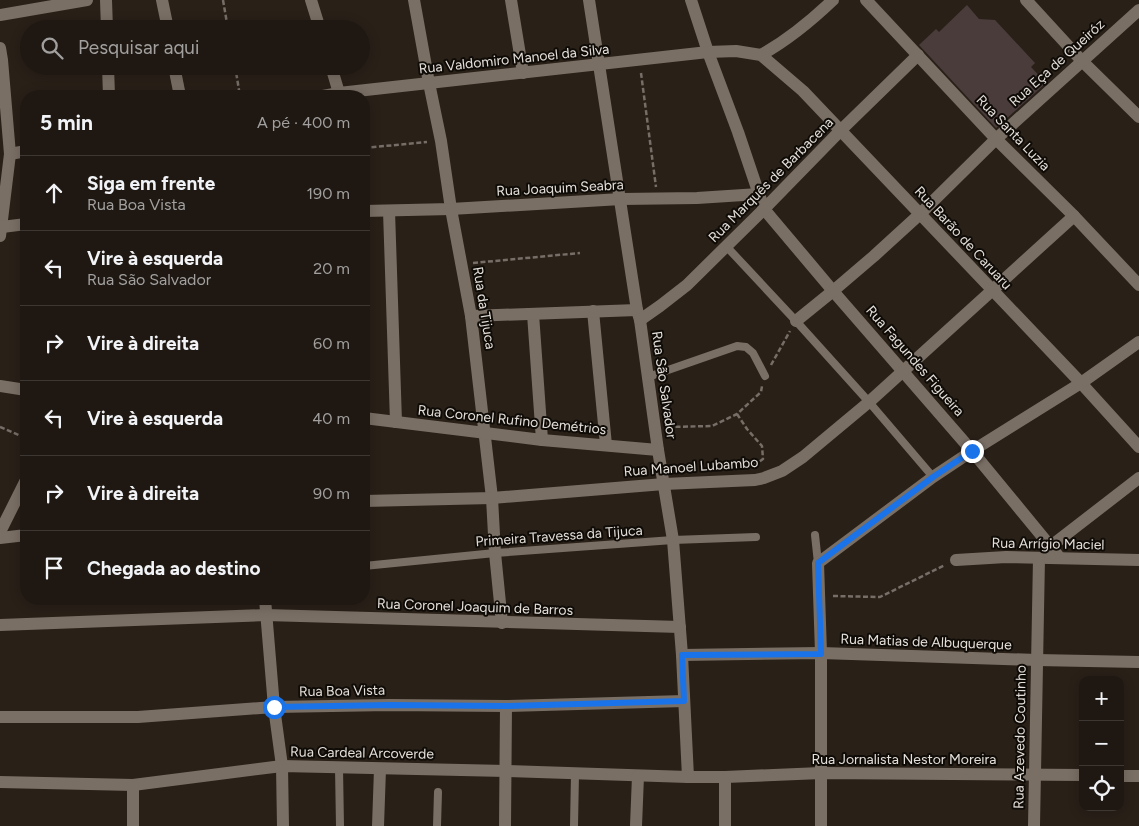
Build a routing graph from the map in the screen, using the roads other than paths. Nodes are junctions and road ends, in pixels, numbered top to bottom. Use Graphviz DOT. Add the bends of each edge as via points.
graph roads {
  1 [pos="87,0"];
  2 [pos="106,0"];
  3 [pos="162,0"];
  4 [pos="311,0"];
  5 [pos="414,0"];
  6 [pos="511,0"];
  7 [pos="589,0"];
  8 [pos="691,0"];
  9 [pos="866,0"];
  10 [pos="1026,0"];
  11 [pos="828,2"];
  12 [pos="1139,10"];
  13 [pos="0,15"];
  14 [pos="107,20"];
  15 [pos="166,20"];
  16 [pos="317,20"];
  17 [pos="0,48"];
  18 [pos="708,52"];
  19 [pos="761,55"];
  20 [pos="918,55"];
  21 [pos="1082,61"];
  22 [pos="599,64"];
  23 [pos="523,72"];
  24 [pos="108,75"];
  25 [pos="176,75"];
  26 [pos="334,75"];
  27 [pos="429,83"];
  28 [pos="109,90"];
  29 [pos="179,90"];
  30 [pos="338,90"];
  31 [pos="366,90"];
  32 [pos="1139,117"];
  33 [pos="840,131"];
  34 [pos="996,139"];
  35 [pos="20,152"];
  36 [pos="10,154"];
  37 [pos="759,194"];
  38 [pos="621,199"];
  39 [pos="451,209"];
  40 [pos="764,209"];
  41 [pos="370,211"];
  42 [pos="389,211"];
  43 [pos="920,214"];
  44 [pos="1074,216"];
  45 [pos="20,226"];
  46 [pos="1,231"];
  47 [pos="726,246"];
  48 [pos="1139,286"];
  49 [pos="993,291"];
  50 [pos="833,292"];
  51 [pos="593,311"];
  52 [pos="533,314"];
  53 [pos="639,315"];
  54 [pos="471,316"];
  55 [pos="796,321"];
  56 [pos="1139,342"];
  57 [pos="903,371"];
  58 [pos="765,376"];
  59 [pos="648,377"];
  60 [pos="1081,383"];
  61 [pos="0,386"];
  62 [pos="20,389"];
  63 [pos="869,402"];
  64 [pos="370,419"];
  65 [pos="396,422"];
  66 [pos="485,433"];
  67 [pos="542,440"];
  68 [pos="606,445"];
  69 [pos="1139,447"];
  70 [pos="658,450"];
  71 [pos="972,451"];
  72 [pos="933,477"];
  73 [pos="1139,478"];
  74 [pos="664,484"];
  75 [pos="20,492"];
  76 [pos="492,498"];
  77 [pos="370,500"];
  78 [pos="0,532"];
  79 [pos="815,535"];
  80 [pos="20,536"];
  81 [pos="756,537"];
  82 [pos="0,538"];
  83 [pos="673,540"];
  84 [pos="1051,546"];
  85 [pos="495,552"];
  86 [pos="1039,558"];
  87 [pos="1060,558"];
  88 [pos="956,560"];
  89 [pos="1139,560"];
  90 [pos="818,563"];
  91 [pos="370,565"];
  92 [pos="265,605"];
  93 [pos="266,615"];
  94 [pos="502,623"];
  95 [pos="0,625"];
  96 [pos="680,627"];
  97 [pos="821,654"];
  98 [pos="682,655"];
  99 [pos="1037,660"];
  100 [pos="1139,662"];
  101 [pos="684,701"];
  102 [pos="506,706"];
  103 [pos="274,707"];
  104 [pos="0,717"];
  105 [pos="282,766"];
  106 [pos="339,768"];
  107 [pos="380,768"];
  108 [pos="506,771"];
  109 [pos="821,773"];
  110 [pos="575,774"];
  111 [pos="1034,775"];
  112 [pos="1079,775"];
  113 [pos="638,776"];
  114 [pos="1124,776"];
  115 [pos="1139,776"];
  116 [pos="688,777"];
  117 [pos="724,777"];
  118 [pos="0,782"];
  119 [pos="133,785"];
  120 [pos="438,792"];
  121 [pos="133,826"];
  122 [pos="283,826"];
  123 [pos="340,826"];
  124 [pos="378,826"];
  125 [pos="437,826"];
  126 [pos="505,826"];
  127 [pos="574,826"];
  128 [pos="636,826"];
  129 [pos="725,826"];
  130 [pos="822,826"];
  131 [pos="1034,826"];
  1 -- 13 [label="street"];
  2 -- 14 [label="street"];
  3 -- 15 [label="street"];
  4 -- 16 [label="street"];
  5 -- 27 [label="street, Rua da Tijuca"];
  6 -- 23 [label="street"];
  7 -- 22 [label="street, Rua São Salvador"];
  8 -- 18 [label="street"];
  9 -- 20 [label="street, Rua Santa Luzia"];
  10 -- 21 [label="street"];
  11 -- 19 [label="street" via="806,24"];
  12 -- 21 [label="street, Rua Eça de Queiróz"];
  17 -- 36 [label="street"];
  18 -- 19 [label="street, Rua Valdomiro Manoel da Silva" via="736,51"];
  18 -- 22 [label="street, Rua Valdomiro Manoel da Silva"];
  18 -- 37 [label="street"];
  19 -- 33 [label="street, Rua Barão de Caruaru"];
  20 -- 33 [label="street, Rua Marquês de Barbacena"];
  20 -- 34 [label="street, Rua Santa Luzia"];
  21 -- 32 [label="street"];
  21 -- 34 [label="street, Rua Eça de Queiróz"];
  22 -- 23 [label="street, Rua Valdomiro Manoel da Silva"];
  22 -- 38 [label="street, Rua São Salvador"];
  23 -- 27 [label="street, Rua Valdomiro Manoel da Silva"];
  24 -- 28 [label="street"];
  25 -- 29 [label="street"];
  26 -- 30 [label="street"];
  27 -- 31 [label="street, Rua Valdomiro Manoel da Silva"];
  27 -- 39 [label="street, Rua da Tijuca"];
  33 -- 40 [label="street, Rua Marquês de Barbacena"];
  33 -- 43 [label="street, Rua Barão de Caruaru"];
  34 -- 43 [label="street, Rua Eça de Queiróz"];
  34 -- 44 [label="street, Rua Santa Luzia"];
  35 -- 36 [label="street"];
  36 -- 46 [label="street"];
  37 -- 38 [label="street, Rua Joaquim Seabra"];
  37 -- 40 [label="street"];
  38 -- 39 [label="street, Rua Joaquim Seabra"];
  38 -- 53 [label="street, Rua São Salvador"];
  39 -- 42 [label="street, Rua Joaquim Seabra"];
  39 -- 54 [label="street, Rua da Tijuca"];
  40 -- 47 [label="street, Rua Marquês de Barbacena"];
  40 -- 50 [label="street, Rua Fagundes Figueira"];
  41 -- 42 [label="street, Rua Joaquim Seabra"];
  42 -- 65 [label="street"];
  43 -- 49 [label="street, Rua Barão de Caruaru"];
  43 -- 50 [label="street, Rua Eça de Queiróz"];
  44 -- 48 [label="street, Rua Santa Luzia"];
  44 -- 49 [label="street, Rua Manoel Lubambo"];
  45 -- 46 [label="street"];
  47 -- 53 [label="street, Rua Marquês de Barbacena" via="687,285 660,306"];
  47 -- 55 [label="lane"];
  49 -- 57 [label="street, Rua Manoel Lubambo"];
  49 -- 60 [label="street, Rua Barão de Caruaru"];
  50 -- 55 [label="street, Rua Eça de Queiróz"];
  50 -- 57 [label="street, Rua Fagundes Figueira"];
  51 -- 52 [label="street"];
  51 -- 53 [label="street"];
  51 -- 68 [label="street"];
  52 -- 54 [label="street"];
  52 -- 67 [label="street"];
  53 -- 59 [label="street, Rua São Salvador"];
  54 -- 66 [label="street, Rua da Tijuca"];
  55 -- 63 [label="lane"];
  56 -- 60 [label="street"];
  57 -- 63 [label="street, Rua Manoel Lubambo"];
  57 -- 71 [label="street, Rua Fagundes Figueira"];
  58 -- 59 [label="lane" via="753,353 746,347 737,346"];
  59 -- 70 [label="street, Rua São Salvador"];
  60 -- 69 [label="street, Rua Barão de Caruaru"];
  60 -- 71 [label="street"];
  61 -- 62 [label="street"];
  63 -- 72 [label="lane"];
  63 -- 74 [label="street, Rua Manoel Lubambo" via="782,471 755,480"];
  64 -- 65 [label="street, Rua Coronel Rufino Demétrios"];
  65 -- 66 [label="street, Rua Coronel Rufino Demétrios"];
  66 -- 67 [label="street, Rua Coronel Rufino Demétrios"];
  66 -- 76 [label="street, Rua da Tijuca"];
  67 -- 68 [label="street, Rua Coronel Rufino Demétrios"];
  68 -- 70 [label="street, Rua Coronel Rufino Demétrios"];
  70 -- 74 [label="street, Rua São Salvador"];
  71 -- 72 [label="street"];
  71 -- 84 [label="street, Rua Fagundes Figueira"];
  72 -- 90 [label="street"];
  73 -- 84 [label="street"];
  74 -- 76 [label="street, Rua Manoel Lubambo"];
  74 -- 83 [label="street, Rua São Salvador"];
  75 -- 78 [label="street"];
  76 -- 77 [label="street, Rua Manoel Lubambo"];
  76 -- 85 [label="street, Rua da Tijuca"];
  79 -- 90 [label="lane"];
  80 -- 82 [label="street"];
  81 -- 83 [label="lane, Primeira Travessa da Tijuca"];
  83 -- 85 [label="lane, Primeira Travessa da Tijuca"];
  83 -- 96 [label="street, Rua São Salvador"];
  84 -- 87 [label="street, Rua Fagundes Figueira"];
  85 -- 91 [label="lane, Primeira Travessa da Tijuca"];
  85 -- 94 [label="street, Rua da Tijuca"];
  86 -- 87 [label="street, Rua Arrígio Maciel"];
  86 -- 88 [label="street, Rua Arrígio Maciel"];
  86 -- 99 [label="street, Rua Azevedo Coutinho"];
  87 -- 89 [label="street, Rua Arrígio Maciel"];
  90 -- 97 [label="street"];
  92 -- 93 [label="street"];
  93 -- 94 [label="street, Rua Coronel Joaquim de Barros"];
  93 -- 95 [label="street, Rua Coronel Joaquim de Barros"];
  93 -- 103 [label="street"];
  94 -- 96 [label="street, Rua Coronel Joaquim de Barros"];
  96 -- 98 [label="street, Rua São Salvador"];
  97 -- 98 [label="street, Rua Matias de Albuquerque"];
  97 -- 99 [label="street, Rua Matias de Albuquerque"];
  97 -- 109 [label="street"];
  98 -- 101 [label="street, Rua São Salvador"];
  99 -- 100 [label="street, Rua Matias de Albuquerque"];
  99 -- 111 [label="street, Rua Azevedo Coutinho"];
  101 -- 102 [label="street, Rua Boa Vista"];
  101 -- 116 [label="street, Rua São Salvador"];
  102 -- 103 [label="street, Rua Boa Vista"];
  102 -- 108 [label="street"];
  103 -- 104 [label="street, Rua Boa Vista" via="138,717"];
  103 -- 105 [label="street"];
  105 -- 106 [label="street, Rua Cardeal Arcoverde"];
  105 -- 119 [label="street, Rua Cardeal Arcoverde"];
  105 -- 122 [label="street"];
  106 -- 107 [label="street, Rua Cardeal Arcoverde"];
  106 -- 123 [label="lane"];
  107 -- 108 [label="street, Rua Cardeal Arcoverde"];
  107 -- 124 [label="street"];
  108 -- 110 [label="street, Rua Cardeal Arcoverde"];
  108 -- 126 [label="street"];
  109 -- 111 [label="street, Rua Jornalista Nestor Moreira"];
  109 -- 117 [label="street, Rua Jornalista Nestor Moreira"];
  109 -- 130 [label="street"];
  110 -- 113 [label="street, Rua Cardeal Arcoverde"];
  110 -- 127 [label="lane"];
  111 -- 112 [label="street, Rua Jornalista Nestor Moreira"];
  111 -- 131 [label="street, Rua Azevedo Coutinho"];
  113 -- 116 [label="street, Rua Cardeal Arcoverde"];
  113 -- 128 [label="street"];
  114 -- 115 [label="street"];
  116 -- 117 [label="street, Rua Cardeal Arcoverde"];
  117 -- 129 [label="street"];
  118 -- 119 [label="street, Rua Cardeal Arcoverde"];
  119 -- 121 [label="street"];
  120 -- 125 [label="lane"];
}
